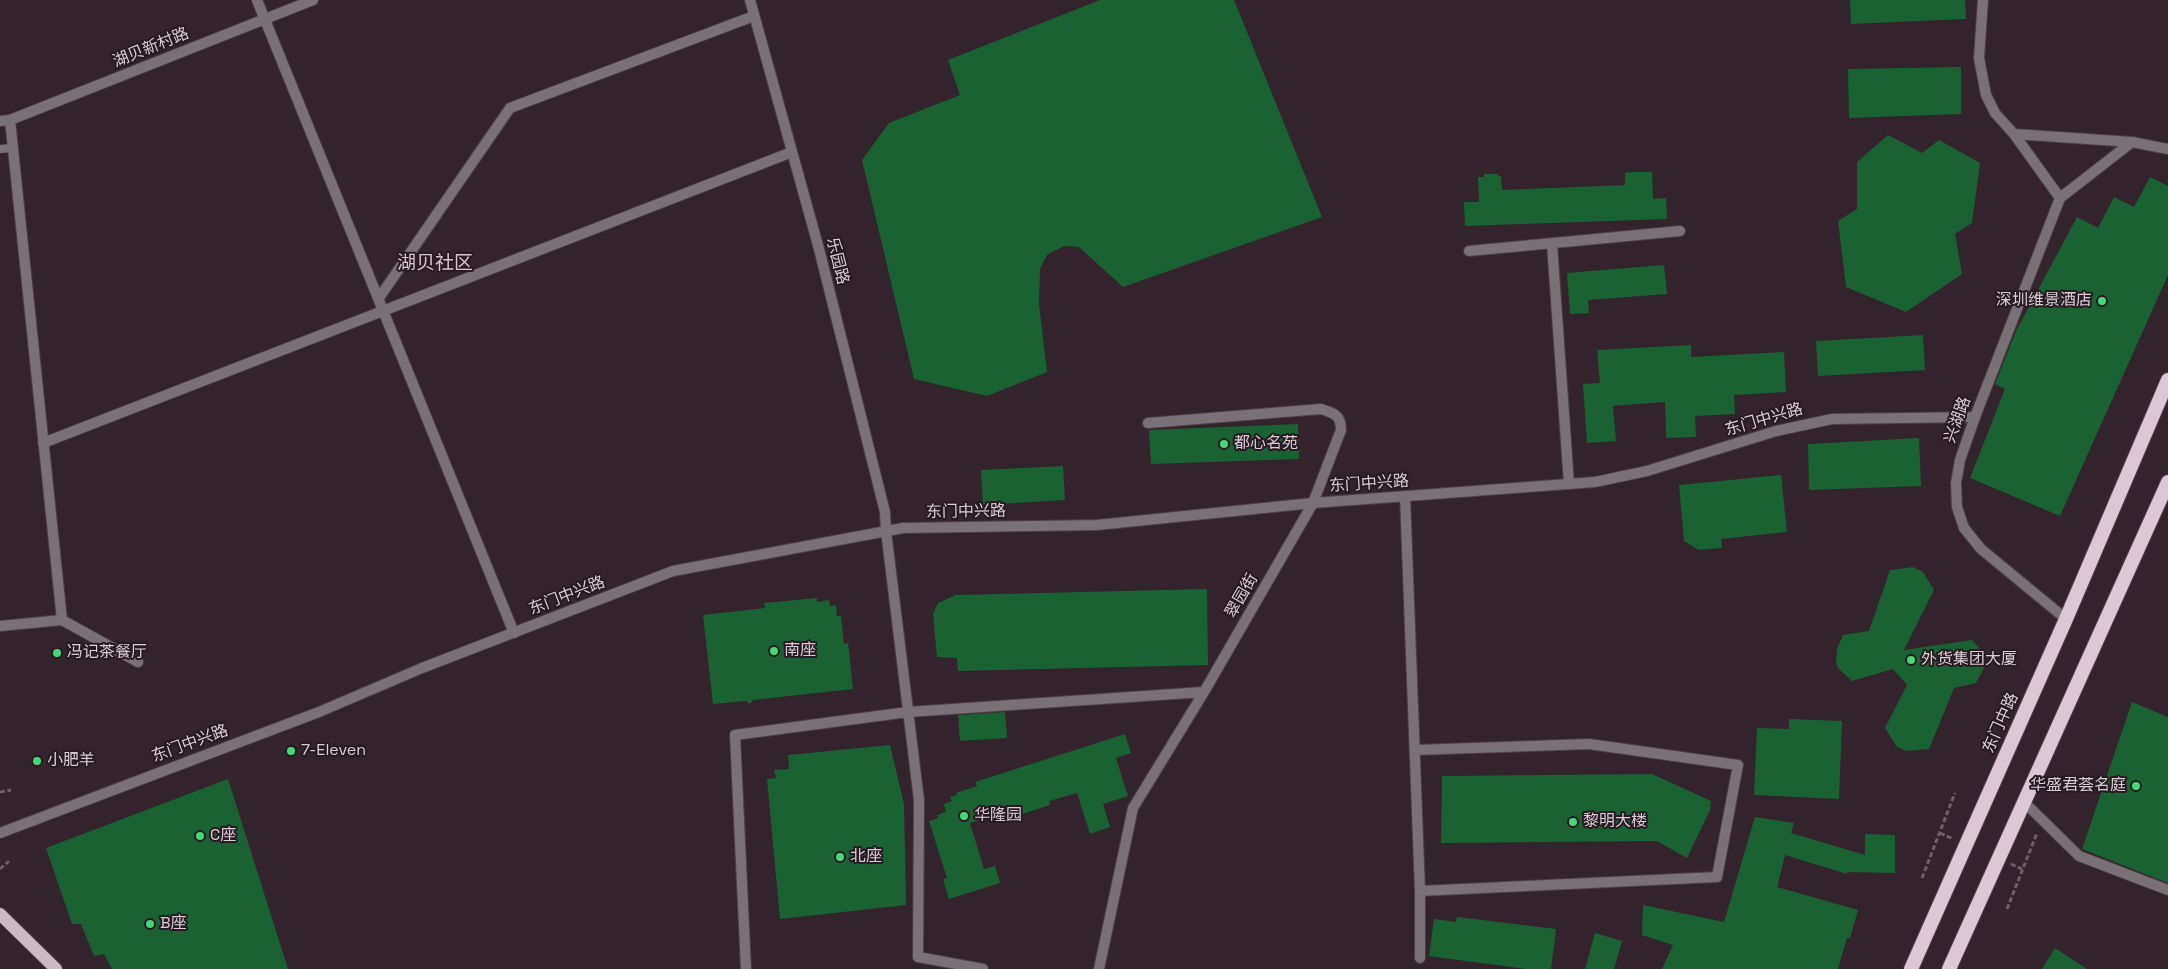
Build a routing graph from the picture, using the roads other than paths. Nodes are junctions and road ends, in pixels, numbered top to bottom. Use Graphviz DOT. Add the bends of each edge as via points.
graph roads {
  1 [pos="257,0"];
  2 [pos="313,0"];
  3 [pos="750,0"];
  4 [pos="1983,0"];
  5 [pos="754,16"];
  6 [pos="264,19"];
  7 [pos="5,121"];
  8 [pos="2014,134"];
  9 [pos="2132,142"];
  10 [pos="12,148"];
  11 [pos="0,149"];
  12 [pos="2168,149"];
  13 [pos="792,152"];
  14 [pos="2060,198"];
  15 [pos="1680,231"];
  16 [pos="1552,244"];
  17 [pos="1469,251"];
  18 [pos="379,298"];
  19 [pos="384,310"];
  20 [pos="2168,380"];
  21 [pos="1975,417"];
  22 [pos="1148,423"];
  23 [pos="43,443"];
  24 [pos="2168,482"];
  25 [pos="1569,484"];
  26 [pos="1405,496"];
  27 [pos="1313,503"];
  28 [pos="886,531"];
  29 [pos="2066,619"];
  30 [pos="62,620"];
  31 [pos="0,626"];
  32 [pos="514,633"];
  33 [pos="138,662"];
  34 [pos="1204,692"];
  35 [pos="908,712"];
  36 [pos="1415,750"];
  37 [pos="2024,802"];
  38 [pos="0,832"];
  39 [pos="2168,890"];
  40 [pos="1420,891"];
  41 [pos="0,914"];
  42 [pos="1420,958"];
  43 [pos="1952,968"];
  44 [pos="56,969"];
  45 [pos="746,969"];
  46 [pos="982,969"];
  47 [pos="1099,969"];
  48 [pos="1910,969"];
  1 -- 6 [label="street"];
  2 -- 6 [label="street, 湖贝新村路"];
  3 -- 5 [label="street, 乐园路"];
  4 -- 8 [label="street" via="1979,58 1982,80 1990,105"];
  5 -- 13 [label="street, 乐园路"];
  5 -- 18 [label="street" via="510,108"];
  6 -- 7 [label="street, 湖贝新村路"];
  6 -- 18 [label="street"];
  7 -- 10 [label="street"];
  8 -- 9 [label="street"];
  8 -- 14 [label="street"];
  9 -- 12 [label="street"];
  9 -- 14 [label="street"];
  10 -- 11 [label="lane"];
  10 -- 23 [label="street"];
  13 -- 19 [label="street"];
  13 -- 28 [label="street, 乐园路" via="873,465"];
  14 -- 21 [label="street, 兴湖路"];
  15 -- 16 [label="street"];
  16 -- 17 [label="street"];
  16 -- 25 [label="street"];
  18 -- 19 [label="street"];
  19 -- 23 [label="street"];
  19 -- 32 [label="street"];
  20 -- 29 [label="highway, 东门中路"];
  21 -- 25 [label="street, 东门中兴路" via="1832,419 1776,430 1647,471"];
  21 -- 29 [label="street, 兴湖路" via="1960,460 1956,483 1957,507 1964,528 1981,549"];
  22 -- 27 [label="street, 翠园街" via="1321,409 1335,413 1341,421 1341,430"];
  23 -- 30 [label="street"];
  24 -- 37 [label="highway"];
  25 -- 26 [label="street, 东门中兴路"];
  26 -- 27 [label="street, 东门中兴路"];
  26 -- 36 [label="street"];
  27 -- 28 [label="street, 东门中兴路" via="1097,525 903,528"];
  27 -- 34 [label="street, 翠园街"];
  28 -- 32 [label="street, 东门中兴路" via="674,571"];
  28 -- 35 [label="street, 乐园路"];
  29 -- 48 [label="highway, 东门中路"];
  30 -- 31 [label="street"];
  30 -- 33 [label="street"];
  32 -- 38 [label="street, 东门中兴路" via="318,712"];
  34 -- 35 [label="street"];
  34 -- 47 [label="street, 翠园街" via="1133,808"];
  35 -- 45 [label="street" via="734,735"];
  35 -- 46 [label="street, 乐园路" via="919,800 918,957"];
  36 -- 40 [label="street"];
  36 -- 40 [label="street" via="1589,744 1738,765 1717,877"];
  37 -- 39 [label="street" via="2079,856"];
  37 -- 43 [label="highway"];
  40 -- 42 [label="street"];
  41 -- 44 [label="main road"];
}
